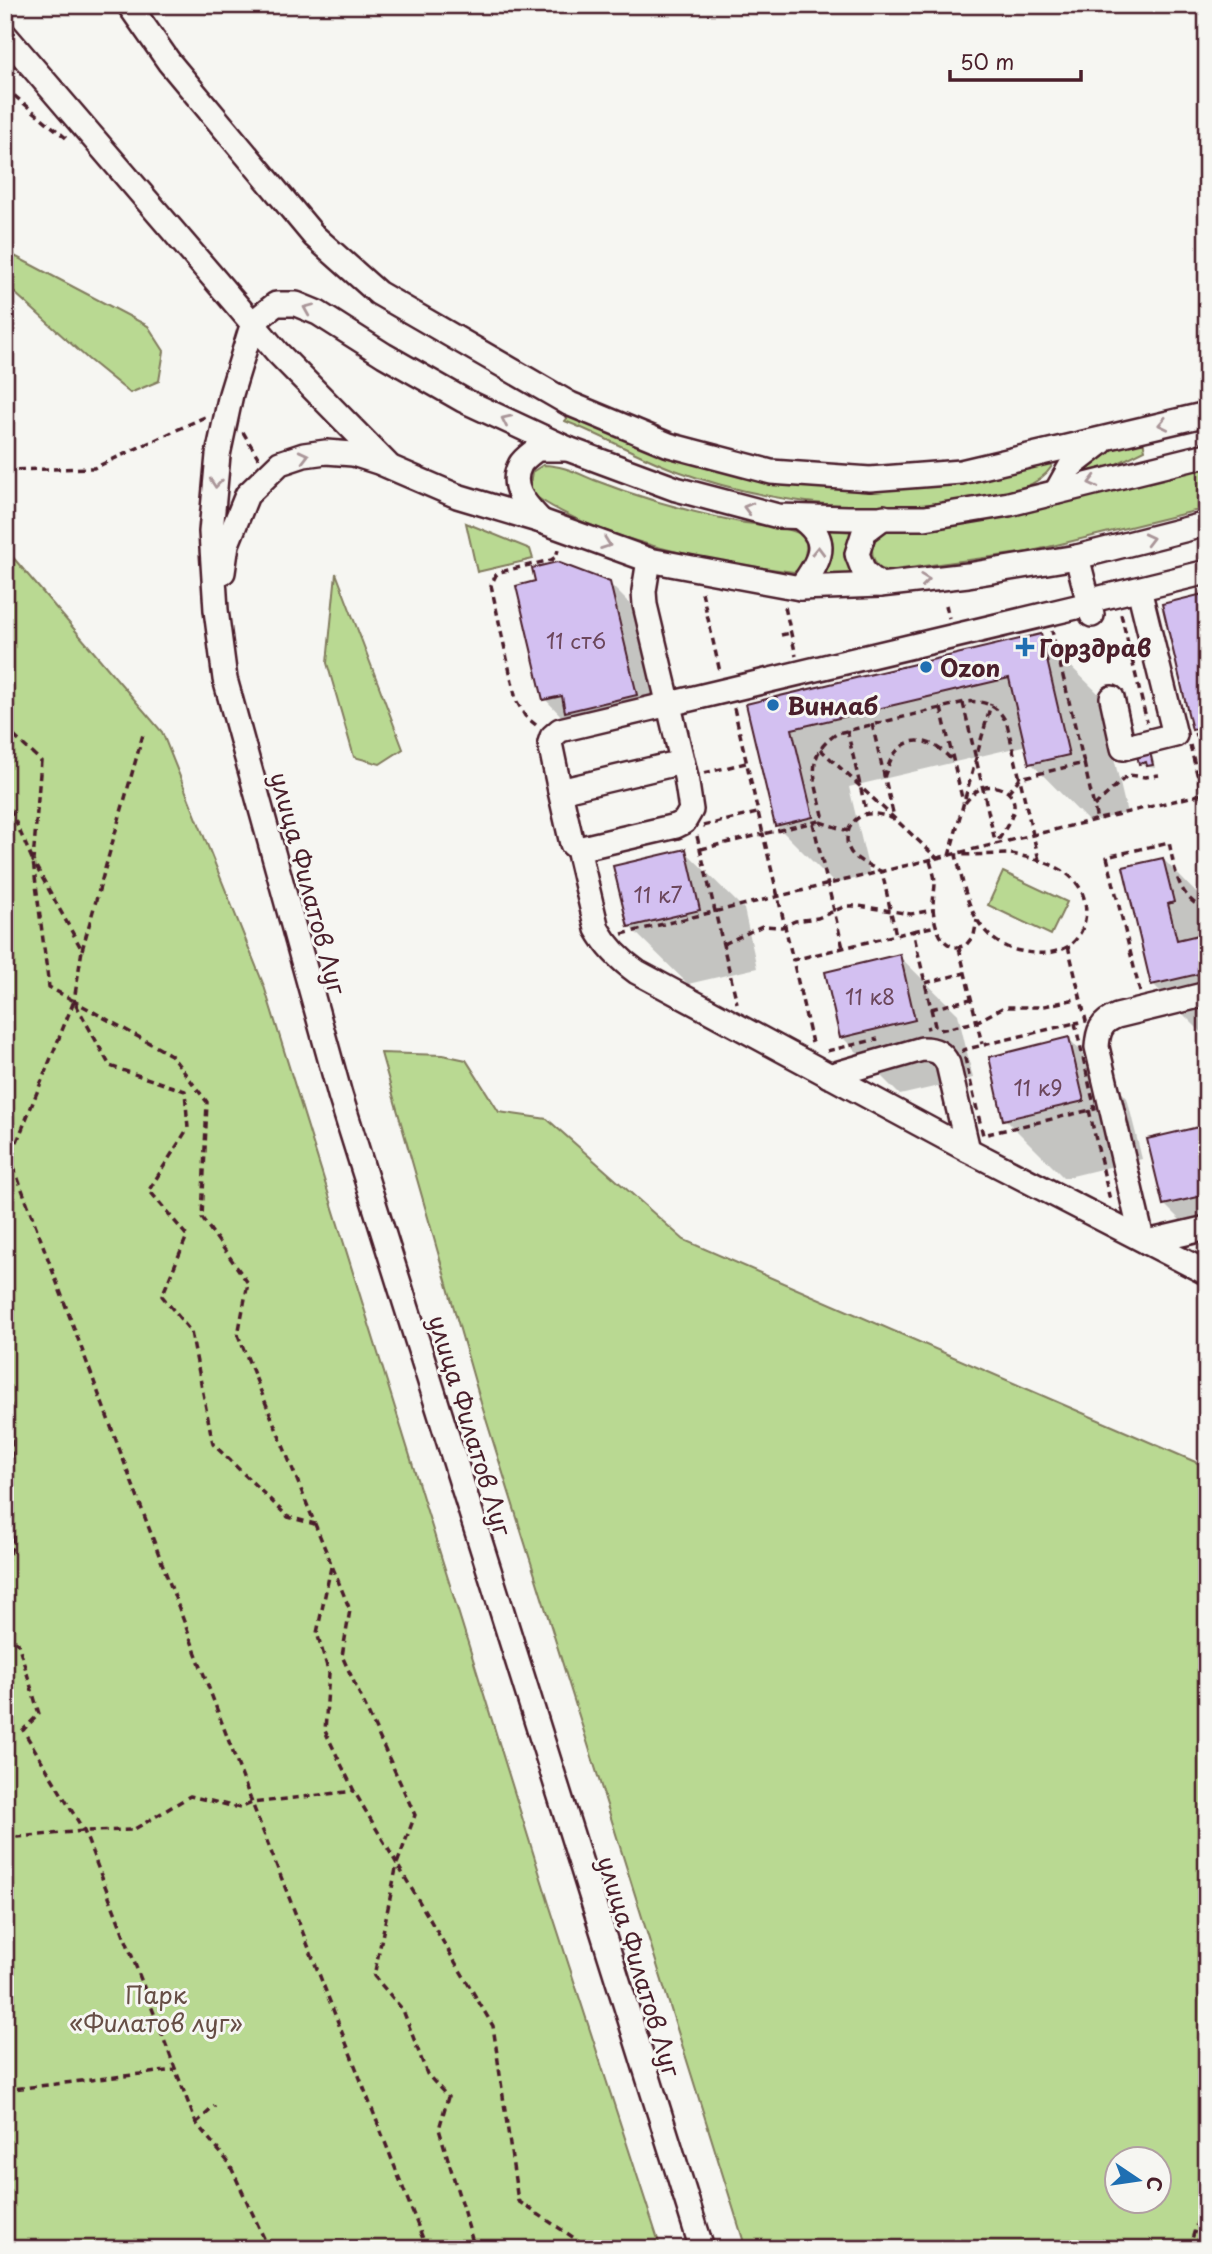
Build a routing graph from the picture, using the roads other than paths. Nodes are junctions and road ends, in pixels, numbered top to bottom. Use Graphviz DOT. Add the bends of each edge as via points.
graph roads {
  1 [pos="129,5"];
  2 [pos="5,35"];
  3 [pos="1207,414"];
  4 [pos="1119,433"];
  5 [pos="568,449"];
  6 [pos="1207,455"];
  7 [pos="391,468"];
  8 [pos="1056,492"];
  9 [pos="799,517"];
  10 [pos="884,517"];
  11 [pos="541,521"];
  12 [pos="1207,524"];
  13 [pos="1077,557"];
  14 [pos="649,560"];
  15 [pos="1207,572"];
  16 [pos="880,585"];
  17 [pos="800,588"];
  18 [pos="1139,589"];
  19 [pos="1090,607"];
  20 [pos="216,610"];
  21 [pos="1112,698"];
  22 [pos="669,704"];
  23 [pos="684,770"];
  24 [pos="560,791"];
  25 [pos="578,849"];
  26 [pos="1207,994"];
  27 [pos="829,1076"];
  28 [pos="973,1132"];
  29 [pos="1207,1228"];
  30 [pos="1144,1241"];
  31 [pos="1207,1273"];
  32 [pos="702,2249"];
  1 -- 4 [label="street" via="169,62 314,236 378,293 570,404 669,445 771,472 870,479 961,472"];
  2 -- 7 [label="street" via="277,352"];
  3 -- 4 [label="street, one-way"];
  4 -- 8 [label="street" via="1070,467"];
  9 -- 5 [label="street, улица Филатов Луг, one-way" via="778,516 676,489"];
  5 -- 11 [label="street" via="537,449 520,464 520,499"];
  5 -- 20 [label="street, улица Филатов Луг, one-way" via="463,400 318,313 296,304 276,304 250,332 218,455 211,532"];
  6 -- 8 [label="street, улица Филатов Луг, one-way"];
  7 -- 11 [label="street, улица Филатов Луг" via="457,496"];
  20 -- 7 [label="street, улица Филатов Луг, one-way" via="227,544 247,495 280,463 326,452 353,454"];
  8 -- 10 [label="street, улица Филатов Луг" via="925,518"];
  9 -- 10 [label="street, улица Филатов Луг"];
  17 -- 9 [label="street, one-way" via="817,566 821,547 813,526"];
  10 -- 16 [label="street" via="864,532 857,554 864,572"];
  11 -- 14 [label="street, улица Филатов Луг, one-way"];
  13 -- 12 [label="street, улица Филатов Луг, one-way"];
  16 -- 13 [label="street, улица Филатов Луг, one-way"];
  13 -- 19 [label="street"];
  14 -- 17 [label="street, улица Филатов Луг"];
  14 -- 22 [label="street" via="645,606"];
  15 -- 18 [label="street"];
  16 -- 17 [label="street, улица Филатов Луг"];
  18 -- 19 [label="street"];
  18 -- 21 [label="street" via="1158,629 1176,703 1175,736 1124,748"];
  19 -- 22 [label="street"];
  20 -- 32 [label="street, улица Филатов Луг" via="225,679 340,1095"];
  22 -- 23 [label="street"];
  22 -- 24 [label="street" via="617,708 552,737 550,750"];
  23 -- 24 [label="street"];
  23 -- 25 [label="street" via="691,810 684,822"];
  24 -- 25 [label="street" via="572,845"];
  25 -- 27 [label="street" via="597,929 624,963"];
  26 -- 30 [label="street" via="1116,1016 1097,1033"];
  27 -- 28 [label="street"];
  27 -- 28 [label="street" via="933,1049 948,1064"];
  28 -- 30 [label="street"];
  29 -- 30 [label="street"];
  30 -- 31 [label="street"];
}
